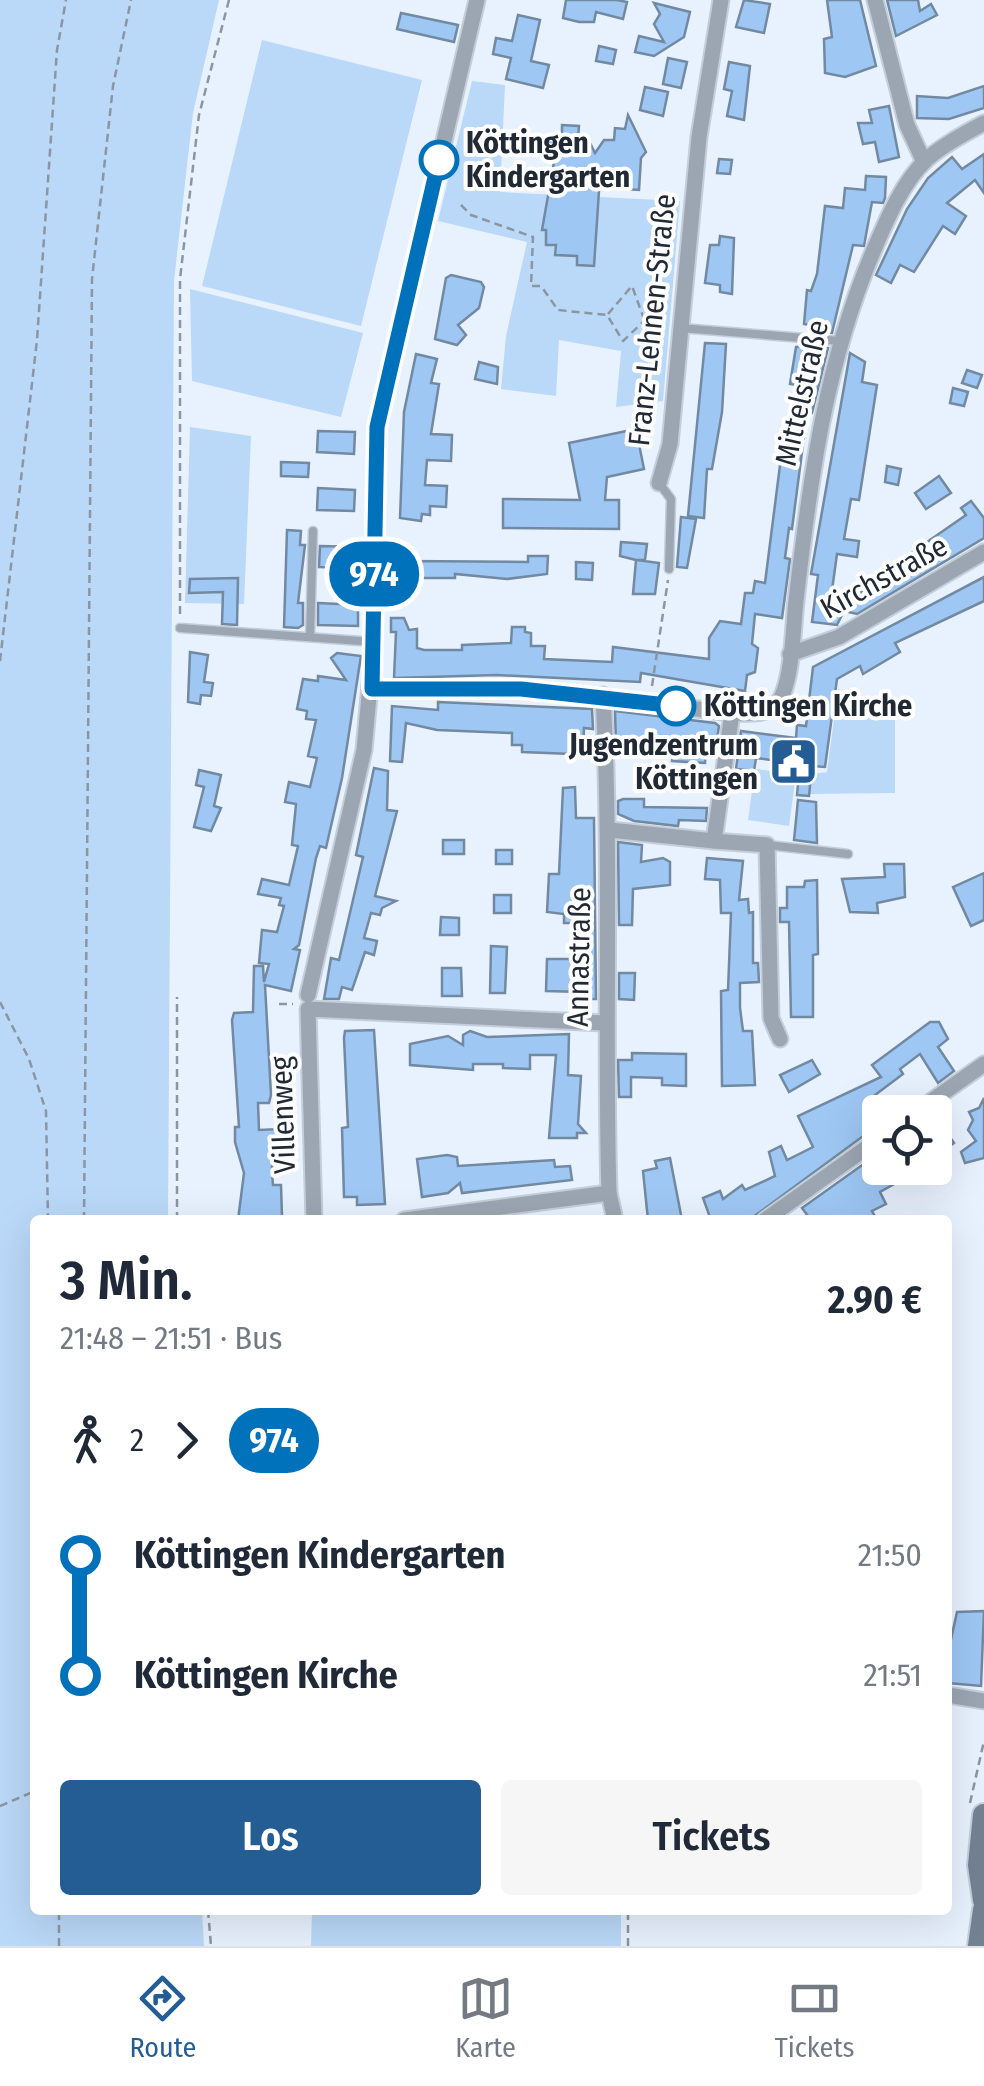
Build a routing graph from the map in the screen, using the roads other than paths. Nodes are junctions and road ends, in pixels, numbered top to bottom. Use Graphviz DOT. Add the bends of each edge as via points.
graph roads {
  1 [pos="478,0"];
  2 [pos="721,0"];
  3 [pos="874,0"];
  4 [pos="984,124"];
  5 [pos="924,162"];
  6 [pos="681,326"];
  7 [pos="840,341"];
  8 [pos="659,483"];
  9 [pos="313,531"];
  10 [pos="984,552"];
  11 [pos="670,569"];
  12 [pos="180,628"];
  13 [pos="310,637"];
  14 [pos="374,642"];
  15 [pos="790,654"];
  16 [pos="372,689"];
  17 [pos="604,695"];
  18 [pos="732,713"];
  19 [pos="610,830"];
  20 [pos="714,841"];
  21 [pos="767,845"];
  22 [pos="848,854"];
  23 [pos="308,1002"];
  24 [pos="604,1023"];
  25 [pos="780,1039"];
  26 [pos="984,1064"];
  27 [pos="940,1095"];
  28 [pos="862,1151"];
  29 [pos="610,1193"];
  30 [pos="314,1215"];
  31 [pos="442,1215"];
  32 [pos="614,1215"];
  33 [pos="771,1215"];
  34 [pos="952,1696"];
  35 [pos="984,1701"];
  36 [pos="984,1816"];
  37 [pos="982,1844"];
  38 [pos="984,1900"];
  39 [pos="984,1910"];
  40 [pos="978,1946"];
  1 -- 14 [label="street, Villenweg" via="377,427"];
  2 -- 6 [label="street, Franz-Lehnen-Straße" via="698,137"];
  3 -- 5 [label="street" via="907,125"];
  4 -- 5 [label="street"];
  5 -- 7 [label="street, Mittelstraße" via="891,211"];
  6 -- 7 [label="lane"];
  6 -- 8 [label="street, Franz-Lehnen-Straße" via="670,444"];
  7 -- 15 [label="street, Mittelstraße" via="812,464"];
  8 -- 11 [label="lane, Franz-Lehnen-Straße" via="671,499"];
  9 -- 13 [label="lane"];
  10 -- 15 [label="street, Kirchstraße" via="839,638"];
  12 -- 13 [label="lane"];
  13 -- 14 [label="lane"];
  14 -- 16 [label="street, Villenweg"];
  15 -- 18 [label="street" via="775,705 760,713"];
  16 -- 17 [label="street"];
  16 -- 23 [label="street, Villenweg"];
  17 -- 18 [label="street"];
  17 -- 19 [label="street, Annastraße"];
  18 -- 20 [label="street"];
  19 -- 20 [label="street"];
  19 -- 24 [label="street, Annastraße"];
  20 -- 21 [label="street"];
  21 -- 22 [label="lane"];
  21 -- 25 [label="street" via="771,1018"];
  23 -- 24 [label="street"];
  23 -- 30 [label="street, Villenweg"];
  24 -- 29 [label="street, Annastraße"];
  26 -- 27 [label="street"];
  28 -- 33 [label="street"];
  29 -- 31 [label="street"];
  29 -- 32 [label="street, Annastraße"];
  34 -- 35 [label="street"];
  36 -- 37 [label="main road"];
  37 -- 38 [label="main road"];
  39 -- 40 [label="main road"];
}
